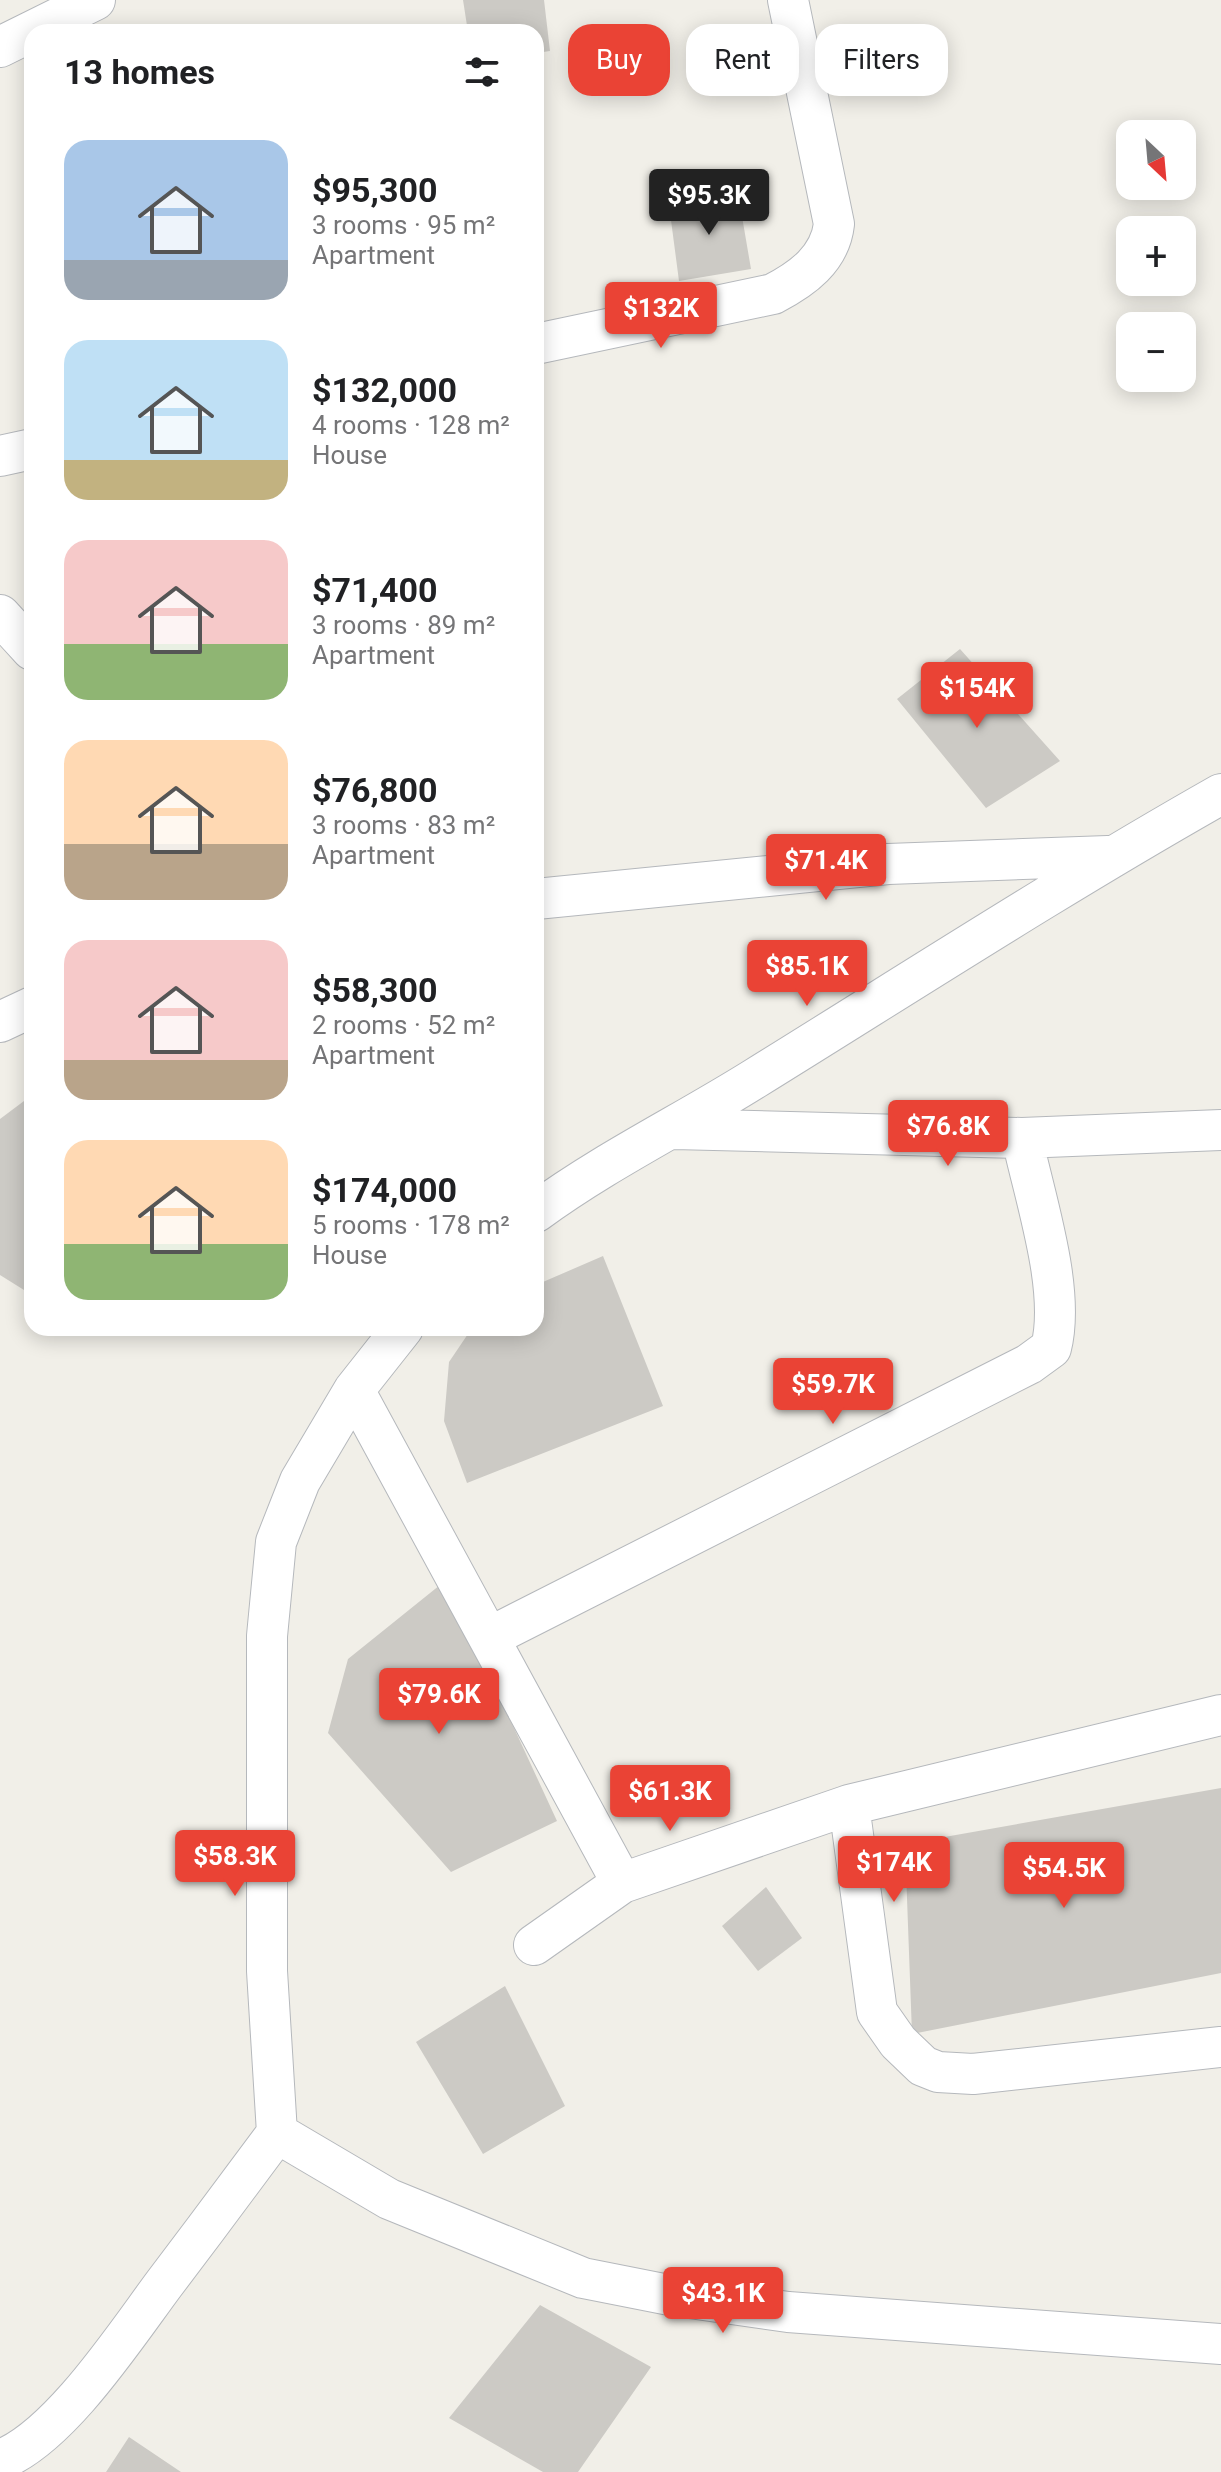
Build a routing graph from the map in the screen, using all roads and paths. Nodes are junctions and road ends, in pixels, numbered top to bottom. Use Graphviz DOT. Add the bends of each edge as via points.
graph roads {
  1 [pos="95,0"];
  2 [pos="788,0"];
  3 [pos="46,24"];
  4 [pos="24,35"];
  5 [pos="0,47"];
  6 [pos="544,342"];
  7 [pos="24,451"];
  8 [pos="0,456"];
  9 [pos="0,615"];
  10 [pos="24,641"];
  11 [pos="1221,794"];
  12 [pos="1112,856"];
  13 [pos="544,898"];
  14 [pos="24,1011"];
  15 [pos="0,1022"];
  16 [pos="674,1129"];
  17 [pos="1221,1130"];
  18 [pos="1022,1138"];
  19 [pos="544,1206"];
  20 [pos="397,1336"];
  21 [pos="354,1390"];
  22 [pos="490,1637"];
  23 [pos="1221,1715"];
  24 [pos="849,1805"];
  25 [pos="622,1883"];
  26 [pos="534,1945"];
  27 [pos="1221,2047"];
  28 [pos="277,2133"];
  29 [pos="1221,2344"];
  30 [pos="0,2460"];
  1 -- 3 [label="street"];
  2 -- 6 [label="street" via="834,224 833,238 814,265 797,282 773,294"];
  4 -- 5 [label="street"];
  7 -- 8 [label="street"];
  9 -- 10 [label="street"];
  11 -- 12 [label="street"];
  12 -- 13 [label="street" via="888,864"];
  12 -- 16 [label="street"];
  14 -- 15 [label="street"];
  16 -- 18 [label="street"];
  16 -- 19 [label="street"];
  17 -- 18 [label="street"];
  18 -- 22 [label="street" via="1054,1288 1058,1323 1051,1348 1029,1364"];
  20 -- 21 [label="street"];
  21 -- 22 [label="street"];
  21 -- 28 [label="street" via="300,1481 276,1542 267,1636 267,1971"];
  22 -- 25 [label="street"];
  23 -- 24 [label="street"];
  24 -- 25 [label="street"];
  24 -- 27 [label="street" via="877,2012 923,2066 973,2074"];
  25 -- 26 [label="street"];
  28 -- 29 [label="street" via="389,2199 583,2278 788,2312"];
  28 -- 30 [label="street" via="86,2385 37,2439"];
}
